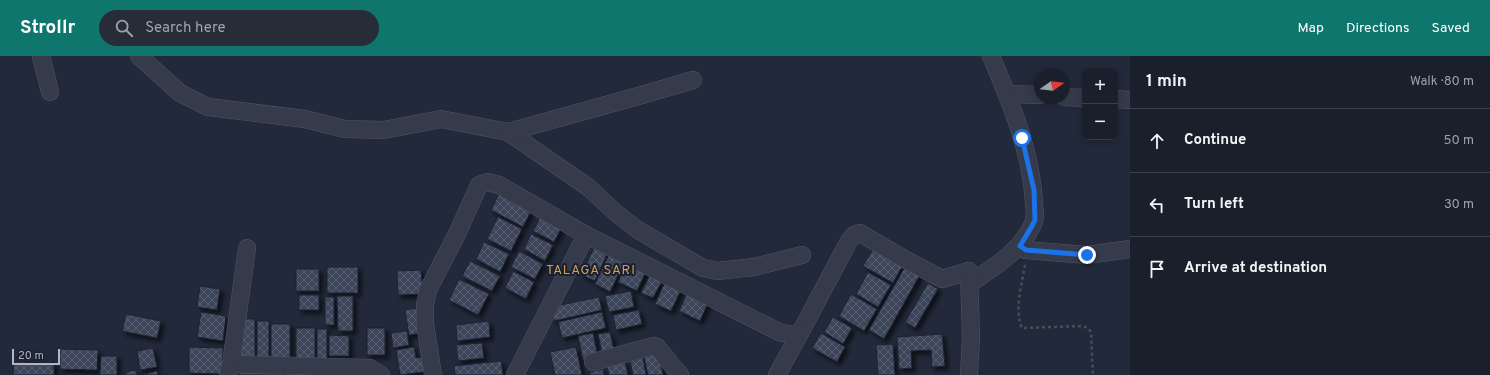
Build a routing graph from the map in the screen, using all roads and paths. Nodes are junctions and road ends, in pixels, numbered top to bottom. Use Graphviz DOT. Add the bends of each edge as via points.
graph roads {
  1 [pos="41,56"];
  2 [pos="139,56"];
  3 [pos="991,56"];
  4 [pos="693,80"];
  5 [pos="50,92"];
  6 [pos="1007,94"];
  7 [pos="1034,95"];
  8 [pos="1070,97"];
  9 [pos="1082,98"];
  10 [pos="1118,99"];
  11 [pos="1130,100"];
  12 [pos="508,132"];
  13 [pos="586,235"];
  14 [pos="247,248"];
  15 [pos="1023,248"];
  16 [pos="1130,249"];
  17 [pos="802,255"];
  18 [pos="969,271"];
  19 [pos="800,333"];
  20 [pos="593,362"];
  21 [pos="230,370"];
  22 [pos="342,371"];
  23 [pos="381,375"];
  24 [pos="433,375"];
  25 [pos="515,375"];
  26 [pos="680,375"];
  27 [pos="778,375"];
  28 [pos="969,375"];
  29 [pos="1093,375"];
  1 -- 5 [label="street"];
  2 -- 12 [label="street" via="180,93 208,107 304,119 345,128 384,130 441,119"];
  3 -- 6 [label="street"];
  4 -- 12 [label="street"];
  6 -- 7 [label="street"];
  6 -- 15 [label="street" via="1022,138 1034,190 1035,220"];
  8 -- 9 [label="street"];
  10 -- 11 [label="street"];
  12 -- 17 [label="street" via="588,187 638,230 702,268 717,271 754,267"];
  13 -- 19 [label="street" via="779,332 791,335"];
  13 -- 24 [label="street" via="499,185 488,182 479,185 428,290 425,324"];
  13 -- 25 [label="street"];
  14 -- 21 [label="street"];
  15 -- 16 [label="street" via="1087,255"];
  15 -- 18 [label="street" via="975,280"];
  15 -- 29 [label="path" via="1019,311 1022,328 1088,328 1091,332"];
  18 -- 19 [label="street" via="942,279 860,232 849,241"];
  18 -- 28 [label="street"];
  19 -- 27 [label="street"];
  20 -- 26 [label="street" via="654,346"];
  21 -- 22 [label="street"];
  22 -- 23 [label="street" via="370,368"];
}
